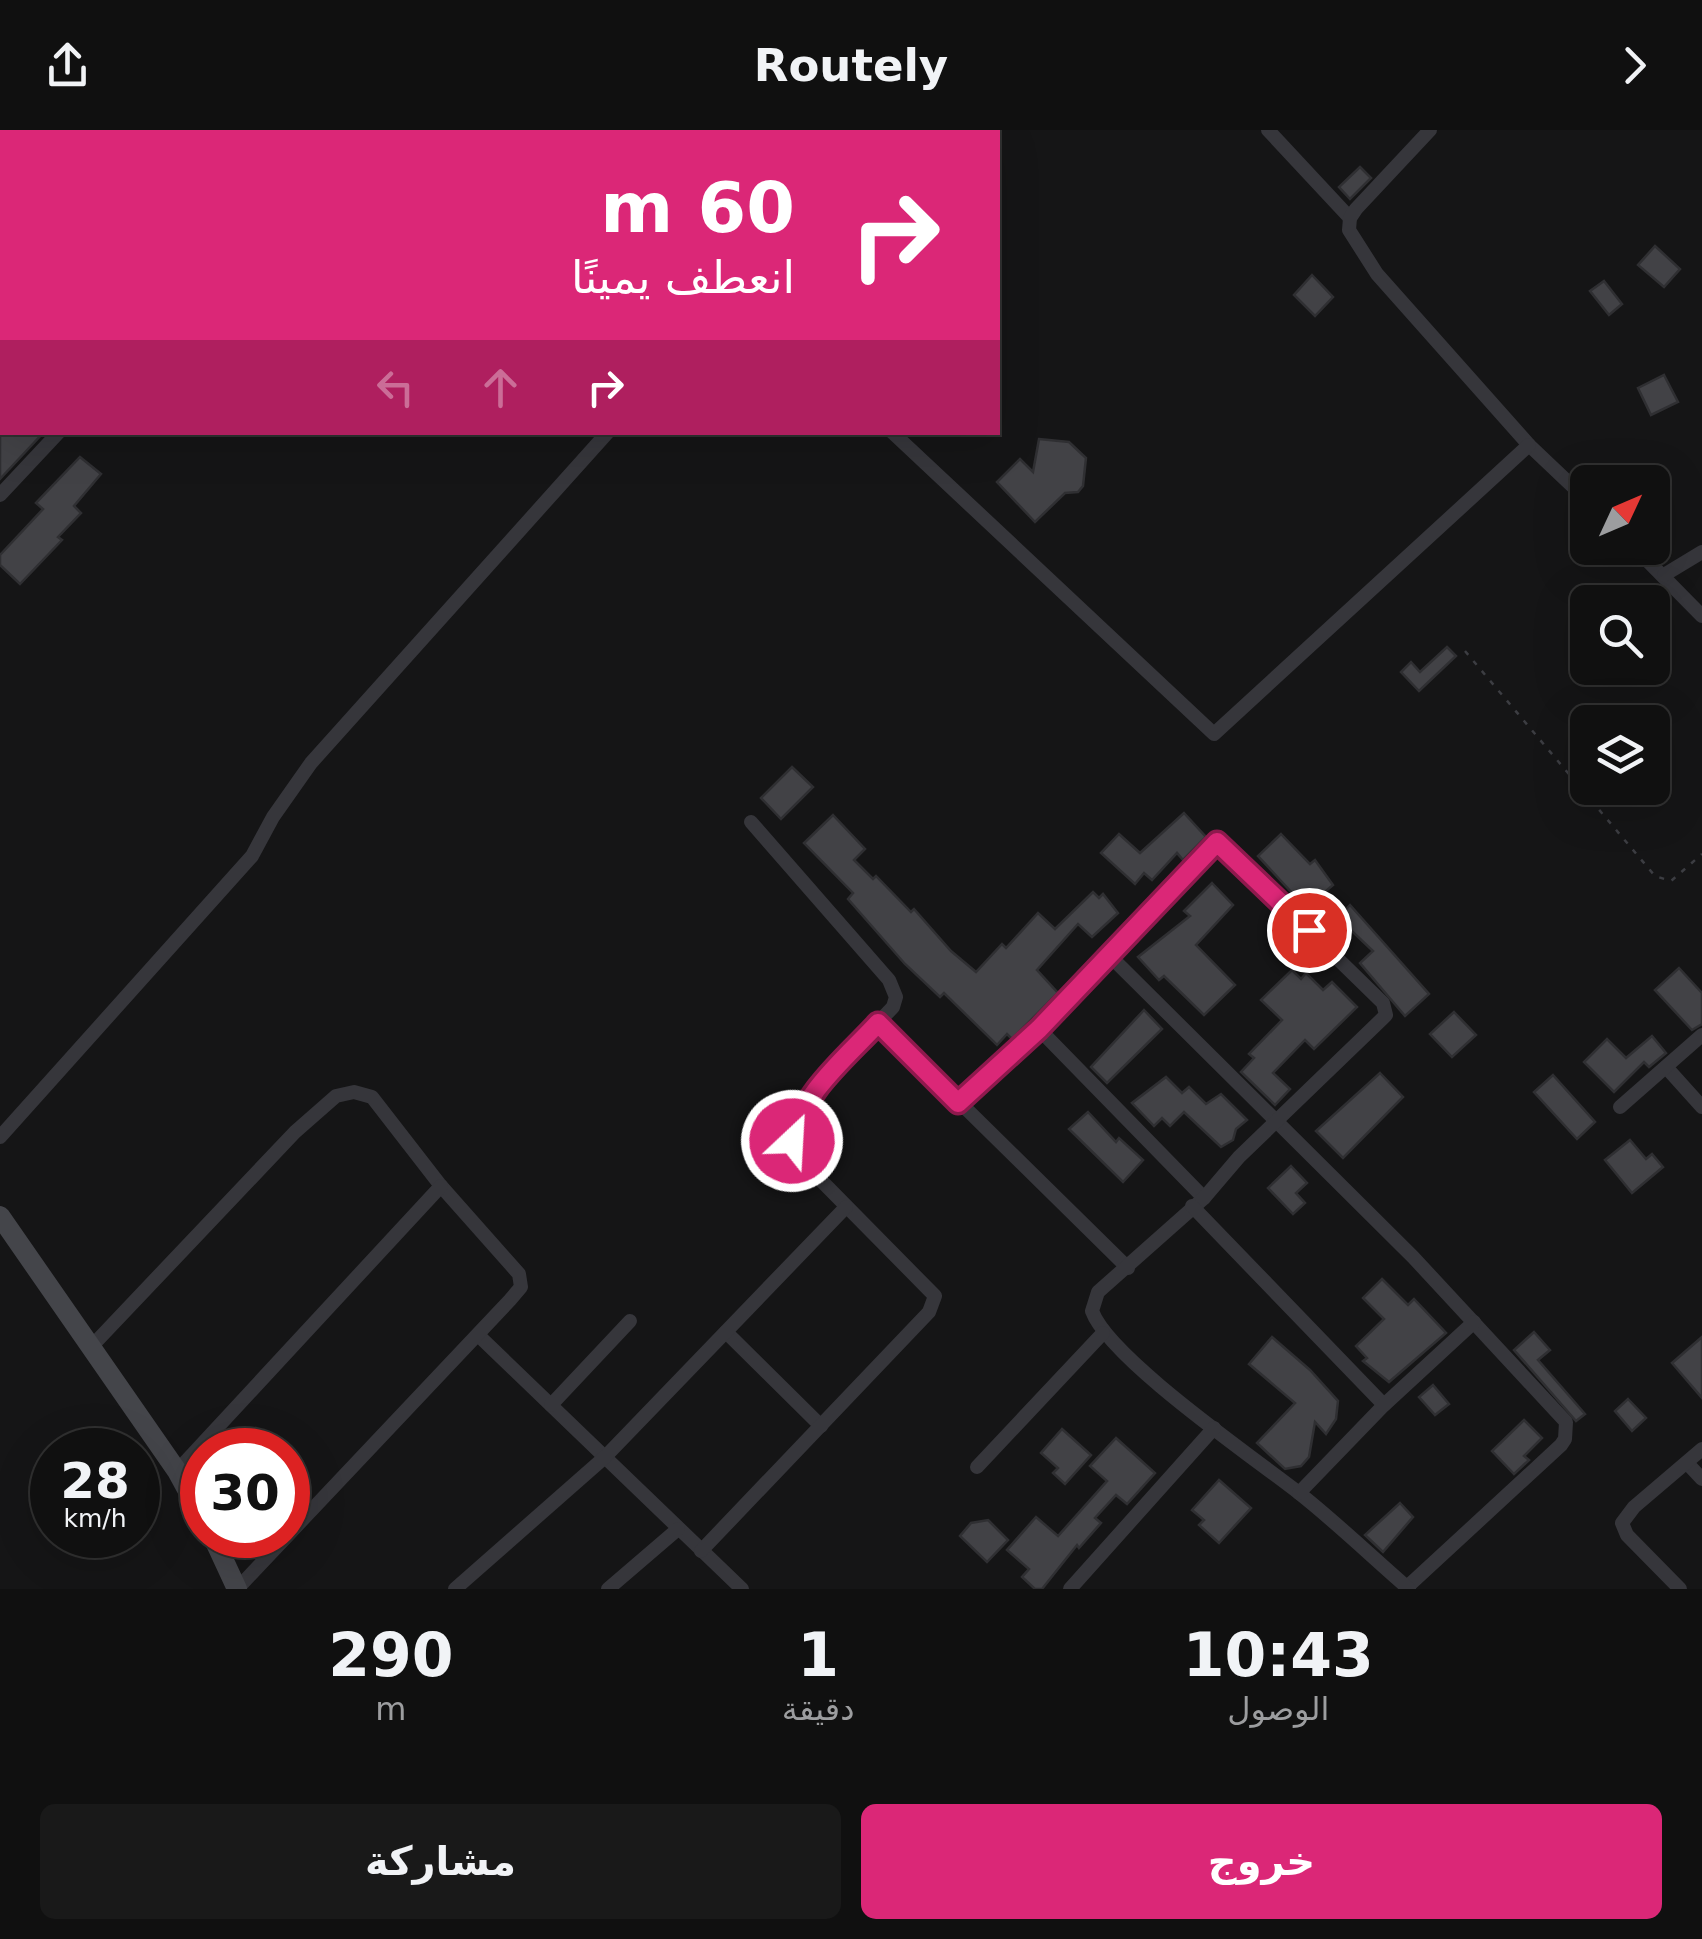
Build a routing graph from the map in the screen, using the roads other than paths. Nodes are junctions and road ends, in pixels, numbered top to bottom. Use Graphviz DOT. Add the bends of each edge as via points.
graph roads {
  1 [pos="1268,130"];
  2 [pos="1430,130"];
  3 [pos="1350,218"];
  4 [pos="56,435"];
  5 [pos="605,435"];
  6 [pos="895,435"];
  7 [pos="1529,445"];
  8 [pos="1570,485"];
  9 [pos="0,495"];
  10 [pos="1702,552"];
  11 [pos="1653,565"];
  12 [pos="1664,575"];
  13 [pos="1702,616"];
  14 [pos="750,822"];
  15 [pos="1110,956"];
  16 [pos="878,1023"];
  17 [pos="1039,1029"];
  18 [pos="1702,1035"];
  19 [pos="1666,1067"];
  20 [pos="958,1103"];
  21 [pos="1702,1107"];
  22 [pos="1620,1108"];
  23 [pos="1278,1122"];
  24 [pos="0,1137"];
  25 [pos="441,1186"];
  26 [pos="1198,1202"];
  27 [pos="846,1207"];
  28 [pos="0,1216"];
  29 [pos="1128,1268"];
  30 [pos="630,1321"];
  31 [pos="1474,1322"];
  32 [pos="726,1332"];
  33 [pos="478,1334"];
  34 [pos="1103,1334"];
  35 [pos="92,1346"];
  36 [pos="550,1405"];
  37 [pos="1384,1406"];
  38 [pos="821,1426"];
  39 [pos="1214,1428"];
  40 [pos="1702,1449"];
  41 [pos="605,1457"];
  42 [pos="1686,1463"];
  43 [pos="977,1467"];
  44 [pos="177,1472"];
  45 [pos="180,1477"];
  46 [pos="1702,1479"];
  47 [pos="1299,1493"];
  48 [pos="678,1529"];
  49 [pos="701,1552"];
  50 [pos="223,1558"];
  51 [pos="1407,1588"];
  52 [pos="237,1589"];
  53 [pos="455,1589"];
  54 [pos="608,1589"];
  55 [pos="742,1589"];
  56 [pos="1070,1589"];
  57 [pos="1680,1589"];
  1 -- 3 [label="street"];
  2 -- 3 [label="street"];
  3 -- 7 [label="street" via="1350,230 1377,274"];
  4 -- 9 [label="street"];
  5 -- 24 [label="street" via="311,763 252,856"];
  6 -- 7 [label="street" via="1214,734"];
  7 -- 8 [label="street"];
  10 -- 12 [label="street"];
  11 -- 12 [label="street"];
  12 -- 13 [label="street"];
  14 -- 16 [label="street" via="895,987 893,1007"];
  15 -- 17 [label="street"];
  15 -- 23 [label="street"];
  15 -- 23 [label="street" via="1210,845 1225,845 1386,1008 1382,1020"];
  16 -- 20 [label="street"];
  16 -- 27 [label="street" via="811,1097 794,1127 798,1159"];
  17 -- 20 [label="street"];
  17 -- 26 [label="street"];
  18 -- 19 [label="street"];
  19 -- 21 [label="street"];
  19 -- 22 [label="street"];
  20 -- 29 [label="street"];
  23 -- 26 [label="street"];
  23 -- 31 [label="street"];
  25 -- 33 [label="street" via="521,1280"];
  25 -- 35 [label="street" via="372,1097 336,1096"];
  25 -- 44 [label="street"];
  26 -- 29 [label="street"];
  26 -- 37 [label="street"];
  27 -- 32 [label="street"];
  27 -- 38 [label="street" via="932,1289 935,1304"];
  28 -- 35 [label="main road"];
  29 -- 34 [label="street" via="1098,1292 1092,1311"];
  30 -- 36 [label="street"];
  31 -- 37 [label="street"];
  31 -- 51 [label="street" via="1566,1422 1566,1439"];
  32 -- 38 [label="street"];
  32 -- 41 [label="street"];
  33 -- 36 [label="street"];
  33 -- 52 [label="street"];
  34 -- 39 [label="street"];
  34 -- 43 [label="street"];
  35 -- 44 [label="main road"];
  36 -- 41 [label="street"];
  37 -- 47 [label="street"];
  38 -- 49 [label="street"];
  39 -- 47 [label="street"];
  39 -- 56 [label="street"];
  40 -- 42 [label="street"];
  41 -- 48 [label="street"];
  41 -- 53 [label="street"];
  42 -- 46 [label="street"];
  42 -- 57 [label="street" via="1622,1523"];
  44 -- 45 [label="main road"];
  47 -- 51 [label="street"];
  48 -- 49 [label="street"];
  48 -- 54 [label="street"];
  49 -- 55 [label="street"];
  50 -- 52 [label="main road"];
}
